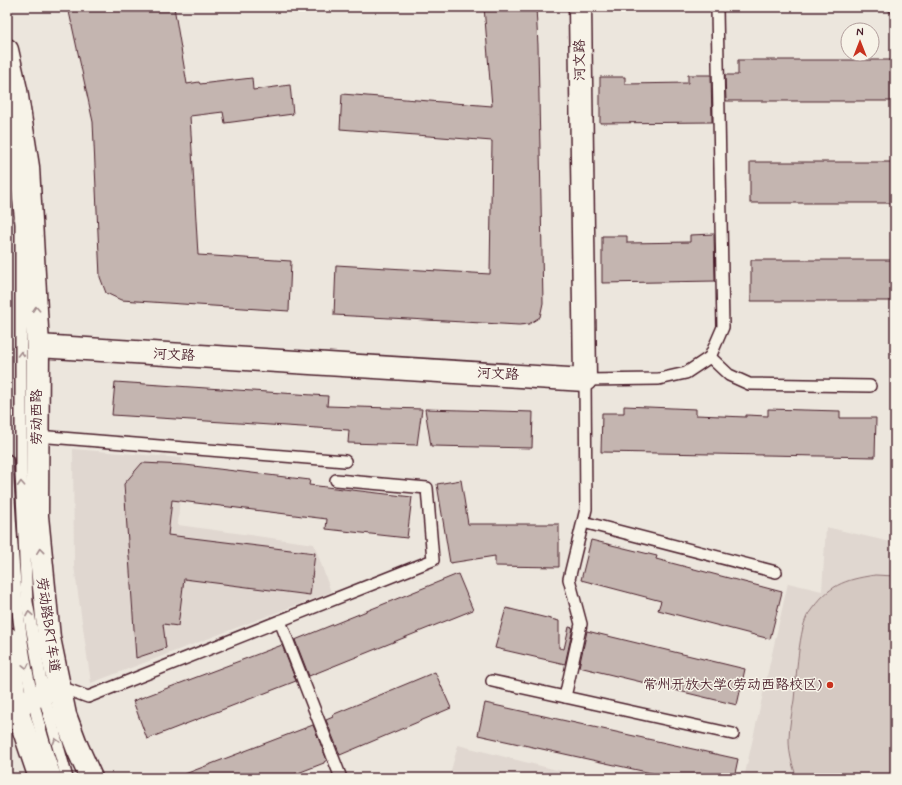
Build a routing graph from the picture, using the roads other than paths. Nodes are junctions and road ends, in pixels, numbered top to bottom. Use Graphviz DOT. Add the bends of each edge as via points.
graph roads {
  1 [pos="580,7"];
  2 [pos="717,9"];
  3 [pos="7,50"];
  4 [pos="7,113"];
  5 [pos="38,346"];
  6 [pos="710,357"];
  7 [pos="586,380"];
  8 [pos="870,386"];
  9 [pos="37,436"];
  10 [pos="7,460"];
  11 [pos="345,461"];
  12 [pos="336,480"];
  13 [pos="583,522"];
  14 [pos="776,572"];
  15 [pos="280,621"];
  16 [pos="7,638"];
  17 [pos="492,681"];
  18 [pos="565,697"];
  19 [pos="31,701"];
  20 [pos="733,734"];
  21 [pos="40,778"];
  22 [pos="56,778"];
  23 [pos="68,778"];
  24 [pos="91,778"];
  25 [pos="341,778"];
  1 -- 7 [label="street, 河文路"];
  2 -- 6 [label="lane" via="723,327"];
  5 -- 3 [label="street, 劳动西路, one-way" via="28,167"];
  19 -- 4 [label="lane, 劳动路BRT车道, one-way" via="21,472 21,224"];
  5 -- 7 [label="street, 河文路"];
  5 -- 9 [label="street, 劳动西路"];
  6 -- 7 [label="lane" via="686,373 659,379"];
  6 -- 8 [label="lane" via="729,375 749,384"];
  7 -- 13 [label="lane" via="586,509"];
  9 -- 11 [label="lane"];
  19 -- 9 [label="street, 劳动西路, one-way" via="49,638 37,516"];
  10 -- 19 [label="lane, one-way" via="16,603"];
  12 -- 15 [label="lane" via="427,488 433,560"];
  13 -- 14 [label="lane"];
  13 -- 18 [label="lane" via="569,579 581,624"];
  15 -- 19 [label="lane" via="88,698"];
  15 -- 25 [label="lane"];
  16 -- 19 [label="street, 劳动西路"];
  17 -- 18 [label="lane"];
  18 -- 20 [label="lane"];
  19 -- 21 [label="street, 劳动西路"];
  19 -- 22 [label="lane"];
  23 -- 19 [label="lane, 劳动路BRT车道, one-way"];
  19 -- 24 [label="street, 劳动西路" via="65,716"];
}
